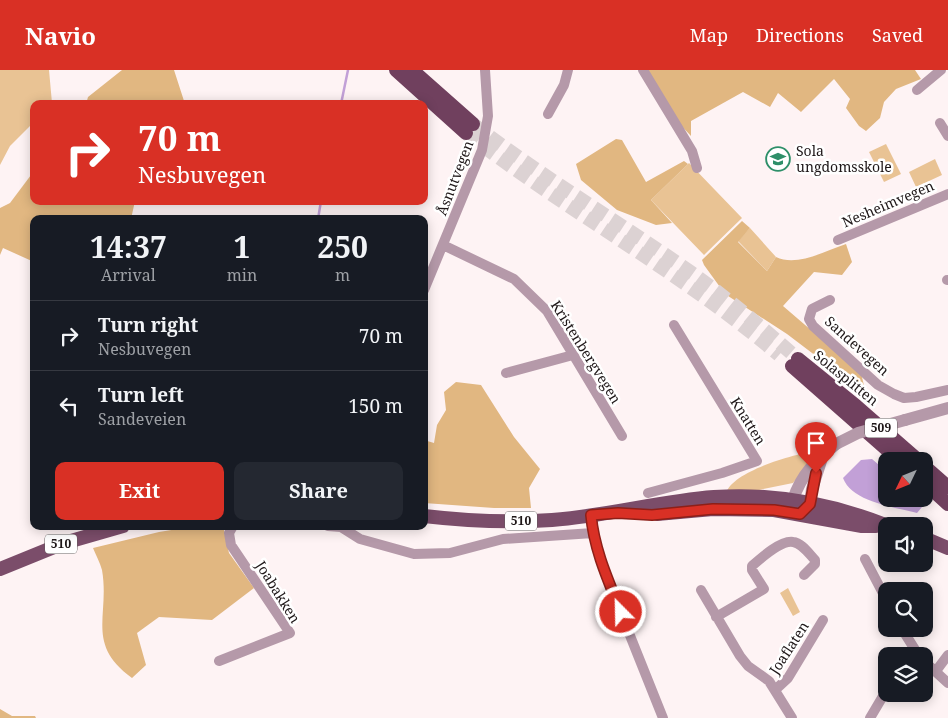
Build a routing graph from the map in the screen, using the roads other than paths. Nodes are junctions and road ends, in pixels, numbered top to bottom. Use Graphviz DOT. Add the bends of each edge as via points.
graph roads {
  1 [pos="396,70"];
  2 [pos="412,70"];
  3 [pos="484,70"];
  4 [pos="568,70"];
  5 [pos="643,70"];
  6 [pos="941,70"];
  7 [pos="917,90"];
  8 [pos="548,114"];
  9 [pos="940,123"];
  10 [pos="948,136"];
  11 [pos="697,168"];
  12 [pos="948,194"];
  13 [pos="838,240"];
  14 [pos="443,245"];
  15 [pos="428,281"];
  16 [pos="830,300"];
  17 [pos="674,325"];
  18 [pos="573,355"];
  19 [pos="506,372"];
  20 [pos="948,390"];
  21 [pos="948,408"];
  22 [pos="622,436"];
  23 [pos="890,452"];
  24 [pos="909,452"];
  25 [pos="822,458"];
  26 [pos="933,474"];
  27 [pos="948,487"];
  28 [pos="933,490"];
  29 [pos="649,500"];
  30 [pos="793,500"];
  31 [pos="948,504"];
  32 [pos="805,508"];
  33 [pos="591,515"];
  34 [pos="428,516"];
  35 [pos="878,522"];
  36 [pos="110,530"];
  37 [pos="231,530"];
  38 [pos="345,530"];
  39 [pos="593,533"];
  40 [pos="933,542"];
  41 [pos="948,548"];
  42 [pos="865,559"];
  43 [pos="0,569"];
  44 [pos="804,575"];
  45 [pos="878,584"];
  46 [pos="701,590"];
  47 [pos="716,616"];
  48 [pos="823,620"];
  49 [pos="948,655"];
  50 [pos="219,660"];
  51 [pos="933,668"];
  52 [pos="936,671"];
  53 [pos="948,683"];
  54 [pos="775,690"];
  55 [pos="879,702"];
  56 [pos="663,718"];
  57 [pos="792,718"];
  58 [pos="870,718"];
  1 -- 2 [label="highway" via="469,128"];
  3 -- 14 [label="street, Åsnutvegen" via="488,116 482,150"];
  4 -- 8 [label="street" via="564,85"];
  5 -- 11 [label="street" via="692,151"];
  6 -- 7 [label="street"];
  9 -- 10 [label="street"];
  12 -- 13 [label="street, Nesheimvegen"];
  14 -- 15 [label="street, Åsnutvegen"];
  14 -- 18 [label="street, Kristenbergvegen" via="514,279 547,311"];
  16 -- 20 [label="street, Sandevegen" via="812,309 809,319 812,326 878,385 904,398"];
  17 -- 29 [label="street, Knatten" via="757,461"];
  18 -- 19 [label="street"];
  18 -- 22 [label="street, Kristenbergvegen"];
  21 -- 25 [label="street, bridge" via="858,433 836,444"];
  23 -- 24 [label="highway, Solasplitten / 509" via="795,362 856,406"];
  25 -- 30 [label="street" via="806,471"];
  25 -- 32 [label="street"];
  26 -- 27 [label="highway"];
  28 -- 31 [label="highway"];
  29 -- 30 [label="main road, 510" via="742,496"];
  29 -- 32 [label="main road, 510" via="713,509"];
  29 -- 33 [label="main road, 510" via="618,513"];
  30 -- 32 [label="main road, 510"];
  32 -- 35 [label="main road, 510" via="862,516"];
  33 -- 34 [label="main road, 510" via="494,522"];
  33 -- 39 [label="street"];
  36 -- 43 [label="main road, 510" via="64,543"];
  37 -- 50 [label="street, Joabakken" via="231,545 290,633"];
  38 -- 39 [label="street" via="360,539 414,554 450,553 503,539"];
  39 -- 56 [label="street" via="605,573"];
  40 -- 41 [label="main road"];
  42 -- 45 [label="street"];
  44 -- 47 [label="street" via="815,560 800,544 792,541 783,543 752,566 764,589"];
  46 -- 47 [label="street, Joaflaten"];
  47 -- 54 [label="street, Joaflaten" via="744,661"];
  48 -- 54 [label="street, Joaflaten" via="788,678"];
  49 -- 52 [label="street"];
  51 -- 52 [label="street"];
  52 -- 53 [label="street"];
  54 -- 57 [label="street, Joaflaten"];
  55 -- 58 [label="street"];
}
